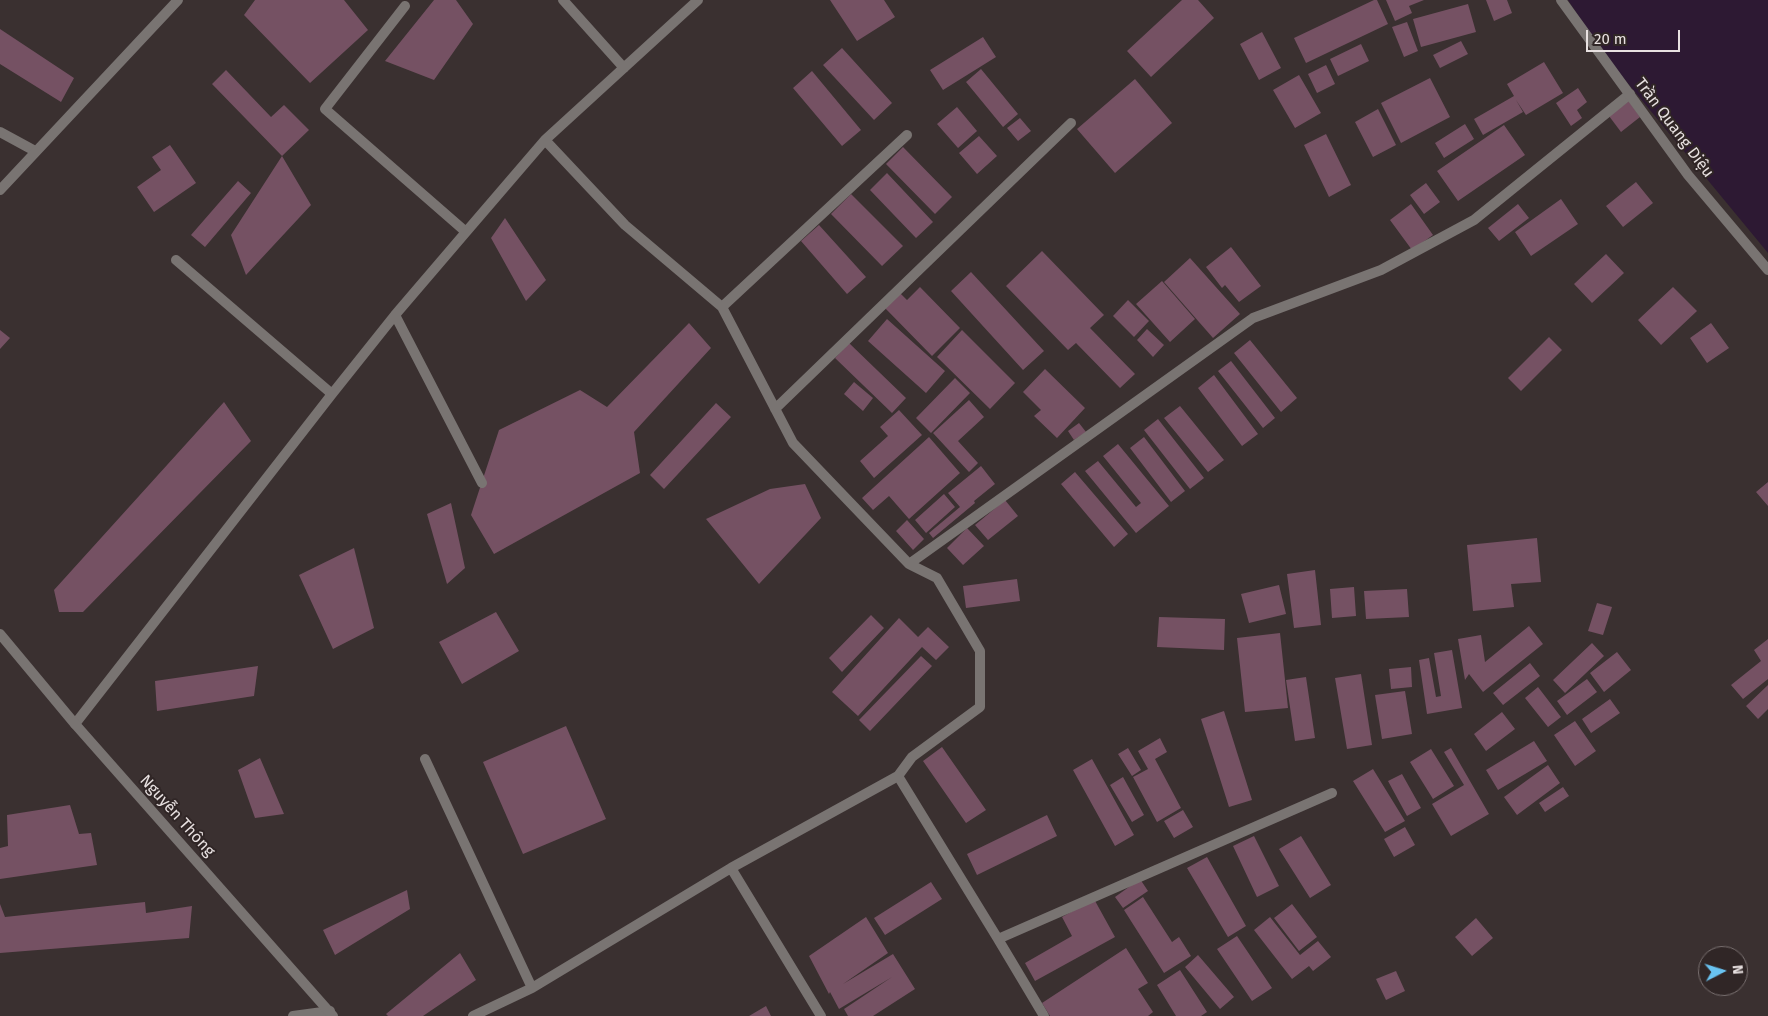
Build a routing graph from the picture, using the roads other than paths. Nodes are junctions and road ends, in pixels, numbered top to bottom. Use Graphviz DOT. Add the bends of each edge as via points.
graph roads {
  1 [pos="178,0"];
  2 [pos="563,0"];
  3 [pos="698,0"];
  4 [pos="1561,0"];
  5 [pos="405,6"];
  6 [pos="624,68"];
  7 [pos="1630,94"];
  8 [pos="1072,123"];
  9 [pos="0,132"];
  10 [pos="907,134"];
  11 [pos="545,140"];
  12 [pos="35,151"];
  13 [pos="0,190"];
  14 [pos="466,232"];
  15 [pos="176,260"];
  16 [pos="1768,270"];
  17 [pos="722,307"];
  18 [pos="395,315"];
  19 [pos="332,394"];
  20 [pos="775,409"];
  21 [pos="482,483"];
  22 [pos="909,564"];
  23 [pos="0,634"];
  24 [pos="75,724"];
  25 [pos="425,759"];
  26 [pos="898,776"];
  27 [pos="1332,793"];
  28 [pos="731,868"];
  29 [pos="998,939"];
  30 [pos="532,988"];
  31 [pos="332,1014"];
  32 [pos="294,1016"];
  33 [pos="473,1016"];
  34 [pos="822,1016"];
  35 [pos="1044,1016"];
  1 -- 12 [label="street"];
  2 -- 6 [label="street"];
  3 -- 6 [label="street"];
  4 -- 7 [label="street, Trần Quang Diệu"];
  5 -- 14 [label="street" via="325,109"];
  6 -- 11 [label="street"];
  7 -- 16 [label="street, Trần Quang Diệu" via="1688,175"];
  7 -- 22 [label="street" via="1474,220 1381,270 1253,318"];
  8 -- 20 [label="street"];
  9 -- 12 [label="street"];
  10 -- 17 [label="street"];
  11 -- 14 [label="street"];
  11 -- 17 [label="street" via="625,225"];
  12 -- 13 [label="street"];
  14 -- 18 [label="street"];
  15 -- 19 [label="street"];
  17 -- 20 [label="street"];
  18 -- 19 [label="street"];
  18 -- 21 [label="street"];
  19 -- 24 [label="street"];
  20 -- 22 [label="street" via="793,443"];
  22 -- 26 [label="street" via="937,578 980,651 980,707 912,758"];
  23 -- 24 [label="street, Nguyễn Thông"];
  24 -- 31 [label="street, Nguyễn Thông"];
  25 -- 30 [label="street"];
  26 -- 28 [label="street"];
  26 -- 29 [label="street"];
  27 -- 29 [label="street"];
  28 -- 30 [label="street"];
  28 -- 34 [label="street"];
  29 -- 35 [label="street"];
  30 -- 33 [label="street"];
  31 -- 32 [label="street"];
}
